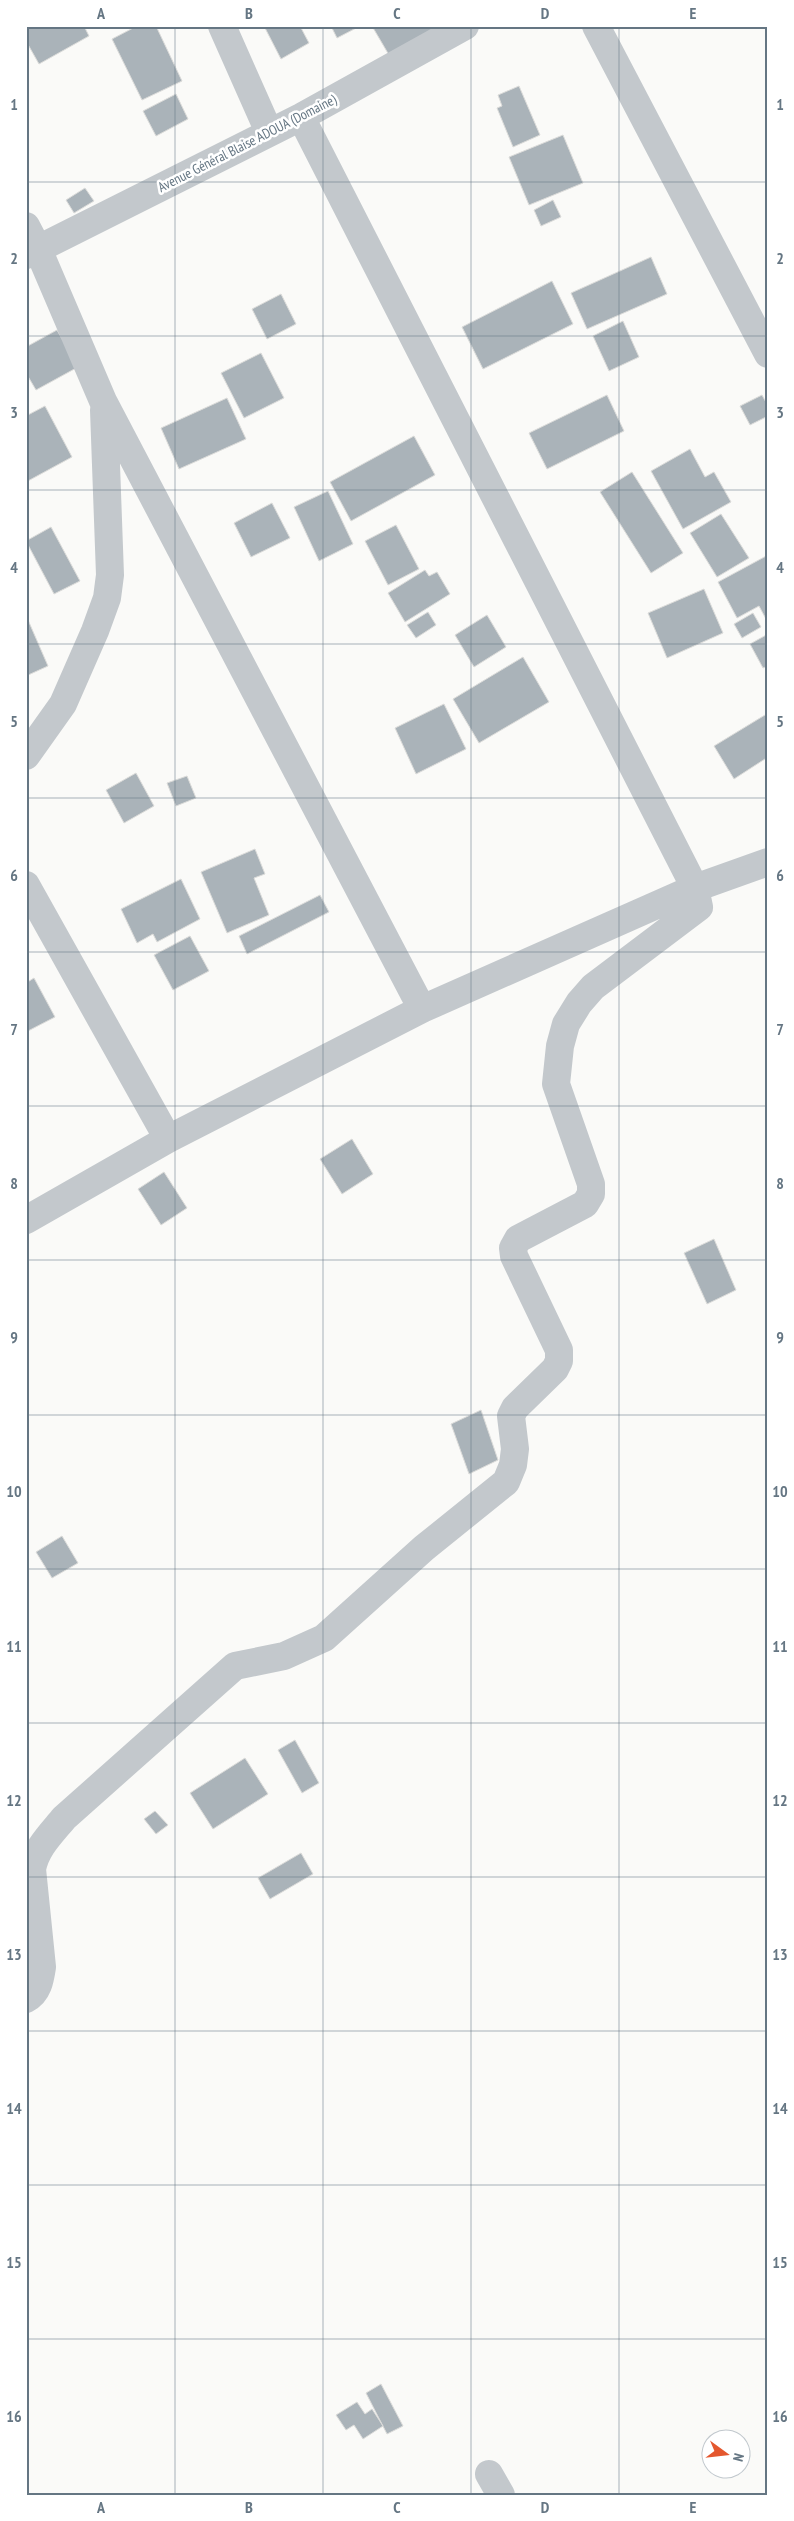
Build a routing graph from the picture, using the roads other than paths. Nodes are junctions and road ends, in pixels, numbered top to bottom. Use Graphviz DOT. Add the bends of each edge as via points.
graph roads {
  1 [pos="222,26"];
  2 [pos="465,26"];
  3 [pos="596,26"];
  4 [pos="301,117"];
  5 [pos="269,132"];
  6 [pos="30,243"];
  7 [pos="768,354"];
  8 [pos="103,401"];
  9 [pos="26,756"];
  10 [pos="768,862"];
  11 [pos="26,885"];
  12 [pos="695,888"];
  13 [pos="422,1009"];
  14 [pos="168,1139"];
  15 [pos="26,1220"];
  16 [pos="26,2000"];
  1 -- 5 [label="street"];
  2 -- 4 [label="street, Avenue Général Blaise ADOUA (Domaine)"];
  3 -- 7 [label="street"];
  4 -- 5 [label="street, Avenue Général Blaise ADOUA (Domaine)"];
  4 -- 12 [label="street"];
  5 -- 6 [label="street, Avenue Général Blaise ADOUA (Domaine)"];
  6 -- 8 [label="street"];
  8 -- 9 [label="street" via="110,575 107,598 63,704"];
  8 -- 13 [label="street"];
  10 -- 12 [label="street"];
  11 -- 14 [label="street"];
  12 -- 13 [label="street"];
  12 -- 16 [label="street" via="699,902 695,912 593,987 578,1003 566,1024 556,1084 591,1184 591,1194 585,1204 518,1240 513,1248 559,1350 555,1369 515,1408 511,1416 515,1449 506,1482 424,1548 324,1638 284,1656 235,1666 64,1818 34,1856 32,1869 42,1967 40,1982"];
  13 -- 14 [label="street"];
  14 -- 15 [label="street"];
}
